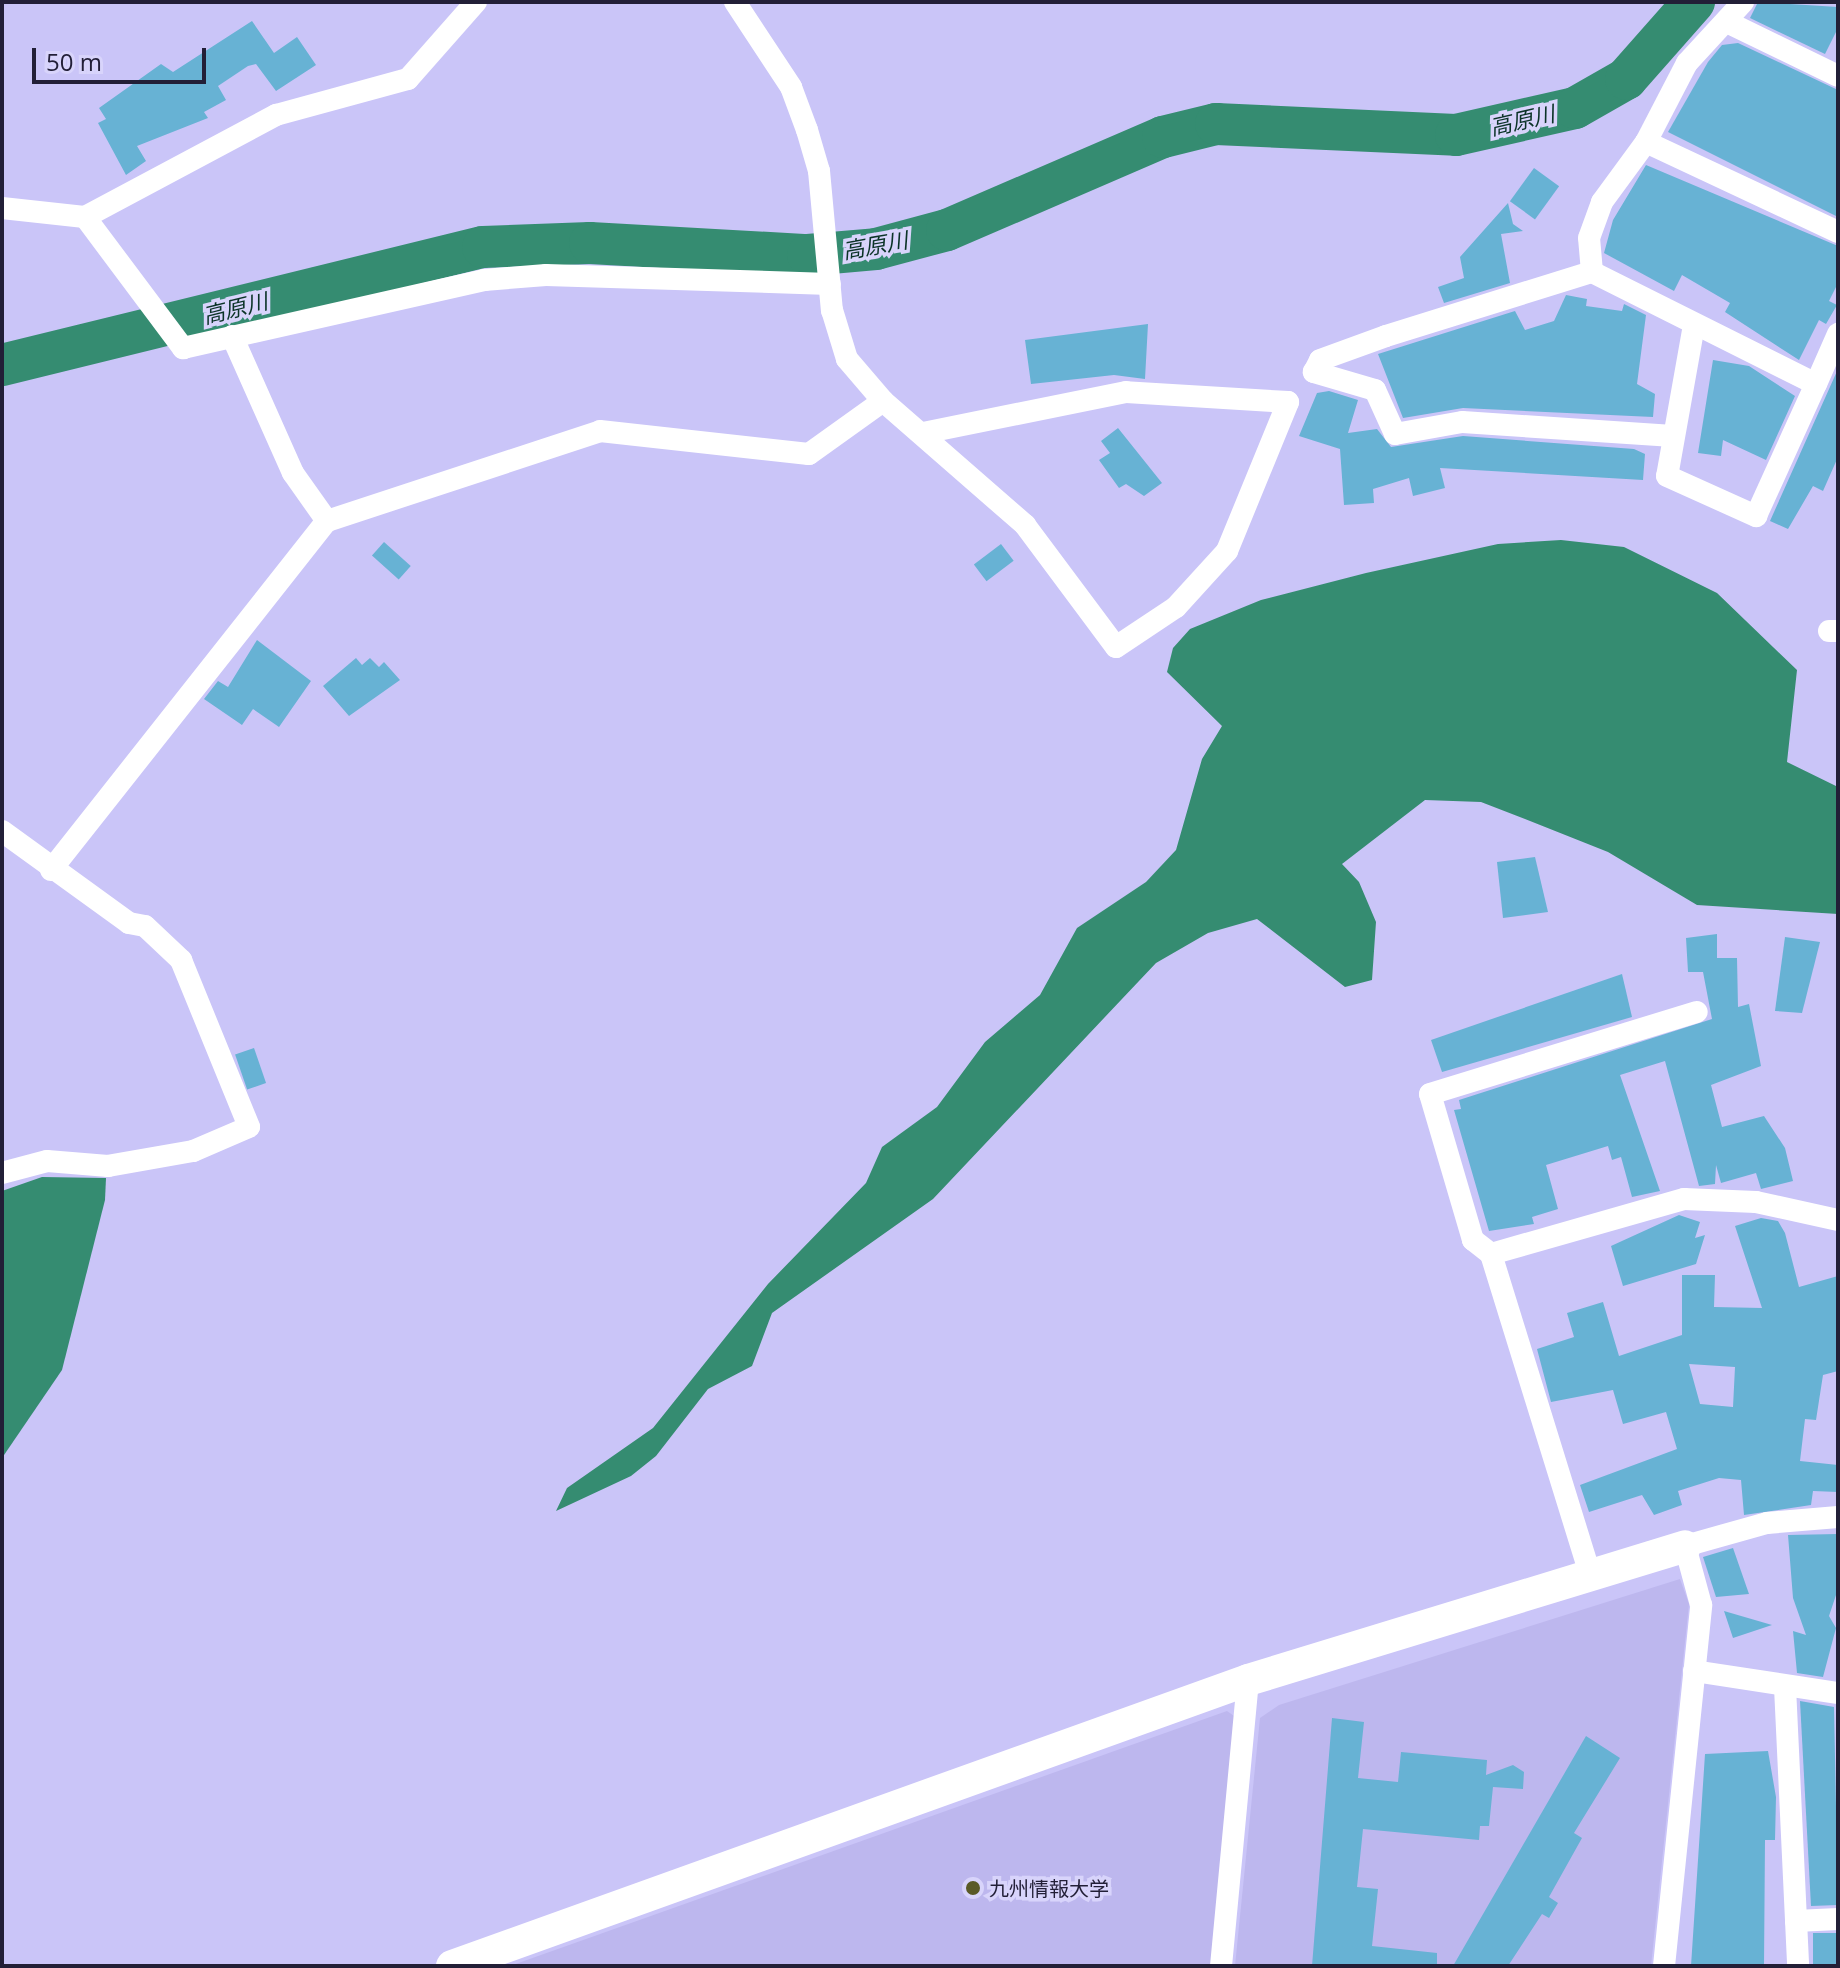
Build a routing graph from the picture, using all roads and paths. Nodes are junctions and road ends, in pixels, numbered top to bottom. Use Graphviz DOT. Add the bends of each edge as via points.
graph roads {
  1 [pos="476,2"];
  2 [pos="735,2"];
  3 [pos="1743,2"];
  4 [pos="1729,23"];
  5 [pos="1838,76"];
  6 [pos="1646,142"];
  7 [pos="2,208"];
  8 [pos="85,217"];
  9 [pos="1838,232"];
  10 [pos="1592,272"];
  11 [pos="830,284"];
  12 [pos="1694,325"];
  13 [pos="1838,334"];
  14 [pos="232,336"];
  15 [pos="1314,372"];
  16 [pos="1816,384"];
  17 [pos="883,401"];
  18 [pos="1288,402"];
  19 [pos="923,433"];
  20 [pos="1673,436"];
  21 [pos="327,521"];
  22 [pos="2,831"];
  23 [pos="51,870"];
  24 [pos="1697,1012"];
  25 [pos="2,1173"];
  26 [pos="1838,1220"];
  27 [pos="1491,1254"];
  28 [pos="1838,1517"];
  29 [pos="1685,1546"];
  30 [pos="1590,1574"];
  31 [pos="1694,1671"];
  32 [pos="1248,1680"];
  33 [pos="1785,1687"];
  34 [pos="1838,1693"];
  35 [pos="1838,1919"];
  36 [pos="1796,1921"];
  37 [pos="452,1966"];
  38 [pos="1221,1966"];
  39 [pos="1664,1966"];
  40 [pos="1798,1966"];
  1 -- 8 [label="street" via="408,79 276,115"];
  2 -- 11 [label="street" via="791,87 819,171"];
  3 -- 4 [label="street"];
  4 -- 5 [label="street"];
  4 -- 6 [label="street" via="1687,63"];
  6 -- 9 [label="street"];
  6 -- 10 [label="street" via="1602,202 1589,238"];
  7 -- 8 [label="street"];
  8 -- 14 [label="street" via="139,281 183,348"];
  10 -- 12 [label="street"];
  10 -- 15 [label="street" via="1386,336 1320,360"];
  11 -- 14 [label="street" via="499,278"];
  11 -- 17 [label="street" via="847,359"];
  12 -- 16 [label="street"];
  12 -- 20 [label="street"];
  13 -- 16 [label="street"];
  14 -- 21 [label="street" via="293,473"];
  15 -- 18 [label="street" via="1299,399"];
  15 -- 20 [label="street" via="1375,390 1395,434 1462,422"];
  16 -- 20 [label="street" via="1756,516 1667,476"];
  17 -- 19 [label="street"];
  17 -- 21 [label="street" via="809,454 600,431"];
  18 -- 19 [label="street" via="1126,392"];
  18 -- 19 [label="street" via="1227,551 1176,607 1116,647 1025,525"];
  21 -- 23 [label="street"];
  22 -- 23 [label="street"];
  23 -- 25 [label="street" via="145,926 181,960 249,1127 193,1151 108,1166 47,1161"];
  24 -- 27 [label="street" via="1430,1094 1473,1240"];
  26 -- 27 [label="street" via="1756,1202 1684,1199"];
  27 -- 30 [label="street"];
  28 -- 29 [label="street" via="1767,1523"];
  29 -- 30 [label="street"];
  29 -- 31 [label="street" via="1701,1605"];
  30 -- 32 [label="street"];
  31 -- 33 [label="street"];
  31 -- 39 [label="street"];
  32 -- 37 [label="street"];
  32 -- 38 [label="street"];
  33 -- 34 [label="street"];
  33 -- 36 [label="street"];
  35 -- 36 [label="street"];
  36 -- 40 [label="street"];
}
